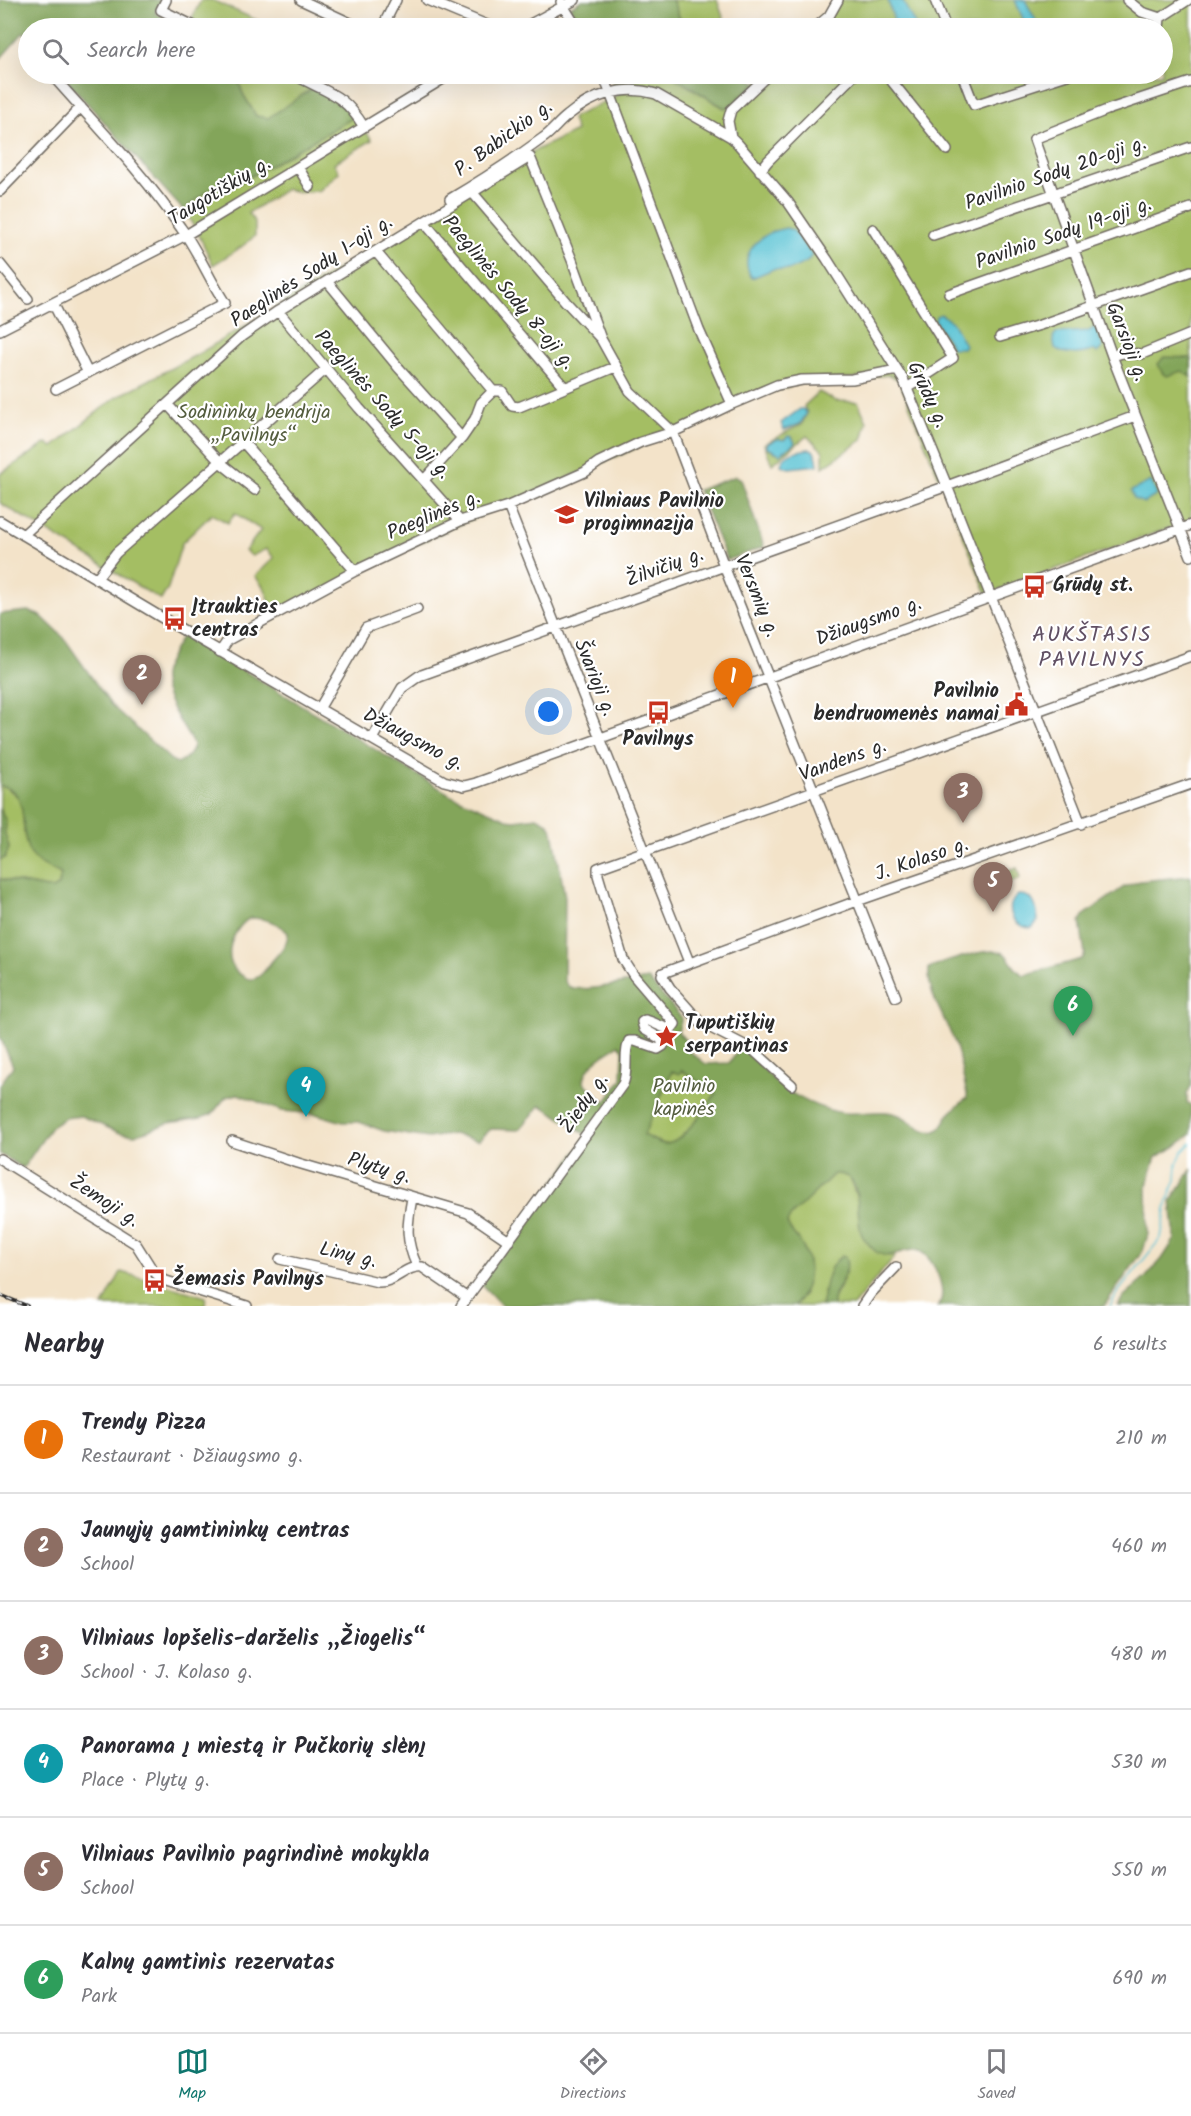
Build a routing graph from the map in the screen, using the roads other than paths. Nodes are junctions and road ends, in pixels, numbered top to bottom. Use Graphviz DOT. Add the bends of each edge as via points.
graph roads {
  1 [pos="166,0"];
  2 [pos="301,0"];
  3 [pos="396,0"];
  4 [pos="427,0"];
  5 [pos="575,0"];
  6 [pos="838,0"];
  7 [pos="935,0"];
  8 [pos="1127,0"];
  9 [pos="1188,0"];
  10 [pos="562,3"];
  11 [pos="177,18"];
  12 [pos="340,18"];
  13 [pos="387,18"];
  14 [pos="470,18"];
  15 [pos="539,18"];
  16 [pos="571,18"];
  17 [pos="827,18"];
  18 [pos="942,18"];
  19 [pos="1160,18"];
  20 [pos="1191,82"];
  21 [pos="60,84"];
  22 [pos="312,84"];
  23 [pos="435,84"];
  24 [pos="607,84"];
  25 [pos="758,84"];
  26 [pos="845,84"];
  27 [pos="894,84"];
  28 [pos="966,84"];
  29 [pos="1038,84"];
  30 [pos="611,92"];
  31 [pos="81,107"];
  32 [pos="364,127"];
  33 [pos="731,137"];
  34 [pos="1191,147"];
  35 [pos="948,150"];
  36 [pos="298,167"];
  37 [pos="760,171"];
  38 [pos="310,187"];
  39 [pos="0,191"];
  40 [pos="472,192"];
  41 [pos="1053,194"];
  42 [pos="450,199"];
  43 [pos="1191,208"];
  44 [pos="424,222"];
  45 [pos="873,229"];
  46 [pos="186,235"];
  47 [pos="933,235"];
  48 [pos="1072,250"];
  49 [pos="376,252"];
  50 [pos="0,264"];
  51 [pos="1191,271"];
  52 [pos="327,281"];
  53 [pos="949,294"];
  54 [pos="28,299"];
  55 [pos="53,303"];
  56 [pos="1093,306"];
  57 [pos="278,311"];
  58 [pos="0,330"];
  59 [pos="1191,334"];
  60 [pos="1000,337"];
  61 [pos="601,339"];
  62 [pos="1112,356"];
  63 [pos="615,367"];
  64 [pos="326,369"];
  65 [pos="897,370"];
  66 [pos="88,373"];
  67 [pos="565,388"];
  68 [pos="907,388"];
  69 [pos="56,389"];
  70 [pos="493,391"];
  71 [pos="732,404"];
  72 [pos="168,405"];
  73 [pos="1135,416"];
  74 [pos="673,432"];
  75 [pos="462,438"];
  76 [pos="243,442"];
  77 [pos="221,463"];
  78 [pos="424,480"];
  79 [pos="947,486"];
  80 [pos="255,490"];
  81 [pos="508,506"];
  82 [pos="0,521"];
  83 [pos="460,521"];
  84 [pos="1191,525"];
  85 [pos="1180,529"];
  86 [pos="23,535"];
  87 [pos="1191,556"];
  88 [pos="724,566"];
  89 [pos="355,571"];
  90 [pos="96,579"];
  91 [pos="992,598"];
  92 [pos="417,609"];
  93 [pos="554,626"];
  94 [pos="220,651"];
  95 [pos="1191,656"];
  96 [pos="770,678"];
  97 [pos="319,709"];
  98 [pos="1036,711"];
  99 [pos="372,739"];
  100 [pos="599,739"];
  101 [pos="1191,784"];
  102 [pos="813,791"];
  103 [pos="1081,824"];
  104 [pos="644,851"];
  105 [pos="608,864"];
  106 [pos="857,902"];
  107 [pos="689,962"];
  108 [pos="896,997"];
  109 [pos="792,1085"];
  110 [pos="232,1141"];
  111 [pos="0,1159"];
  112 [pos="412,1198"];
  113 [pos="509,1241"];
  114 [pos="280,1259"];
  115 [pos="417,1266"];
  116 [pos="896,1267"];
  117 [pos="464,1302"];
  118 [pos="247,1306"];
  119 [pos="862,1306"];
  1 -- 11 [label="street" via="161,10"];
  2 -- 12 [label="street"];
  3 -- 13 [label="street"];
  4 -- 14 [label="street"];
  5 -- 10 [label="street"];
  6 -- 17 [label="street"];
  7 -- 18 [label="street"];
  8 -- 19 [label="street" via="1142,12"];
  9 -- 19 [label="street"];
  10 -- 15 [label="street"];
  10 -- 16 [label="street"];
  20 -- 41 [label="street, Garsioji g." via="1034,139"];
  21 -- 31 [label="street"];
  22 -- 32 [label="street" via="343,100"];
  23 -- 32 [label="street, Taugotiškių g."];
  24 -- 30 [label="street"];
  25 -- 33 [label="street" via="730,110"];
  26 -- 37 [label="street"];
  27 -- 35 [label="street"];
  28 -- 29 [label="street" via="974,105"];
  30 -- 33 [label="street, Grūdų g." via="638,90 656,94"];
  30 -- 42 [label="street, P. Babickio g." via="573,111 542,138"];
  30 -- 71 [label="street" via="695,321"];
  31 -- 39 [label="street"];
  31 -- 46 [label="street"];
  32 -- 36 [label="street, Taugotiškių g."];
  33 -- 37 [label="street, Grūdų g."];
  34 -- 41 [label="street, Pavilnio Sodų 20-oji g."];
  36 -- 38 [label="street"];
  36 -- 46 [label="street, Taugotiškių g."];
  37 -- 65 [label="street, Grūdų g." via="797,215"];
  40 -- 44 [label="street, Paeglinės Sodų 1-oji g."];
  40 -- 61 [label="street"];
  40 -- 61 [label="street, Paeglinės Sodų 1-oji g." via="530,158"];
  41 -- 47 [label="street, Pavilnio Sodų 20-oji g."];
  41 -- 48 [label="street, Garsioji g."];
  43 -- 48 [label="street, Pavilnio Sodų 19-oji g."];
  44 -- 49 [label="street, Paeglinės Sodų 1-oji g."];
  44 -- 67 [label="street, Paeglinės Sodų 8-oji g."];
  45 -- 68 [label="street" via="953,358"];
  46 -- 55 [label="street, Taugotiškių g."];
  46 -- 66 [label="street" via="225,303"];
  48 -- 53 [label="street, Pavilnio Sodų 19-oji g."];
  48 -- 56 [label="street, Garsioji g."];
  49 -- 52 [label="street, Paeglinės Sodų 1-oji g."];
  49 -- 70 [label="street"];
  50 -- 54 [label="street"];
  51 -- 56 [label="street"];
  52 -- 57 [label="street, Paeglinės Sodų 1-oji g."];
  52 -- 75 [label="street"];
  55 -- 58 [label="street, Taugotiškių g."];
  55 -- 66 [label="street"];
  56 -- 60 [label="street"];
  56 -- 62 [label="street, Garsioji g."];
  57 -- 64 [label="street, Paeglinės Sodų 5-oji g."];
  57 -- 72 [label="street, Paeglinės Sodų 1-oji g." via="242,336"];
  59 -- 62 [label="street" via="1142,354"];
  61 -- 63 [label="street"];
  62 -- 73 [label="street, Garsioji g."];
  63 -- 67 [label="street"];
  63 -- 74 [label="street" via="635,397"];
  64 -- 76 [label="street"];
  64 -- 78 [label="street, Paeglinės Sodų 5-oji g."];
  65 -- 68 [label="street, Grūdų g."];
  65 -- 71 [label="street" via="852,379 777,385"];
  66 -- 69 [label="street"];
  67 -- 70 [label="street" via="514,407 502,391"];
  68 -- 79 [label="street, Grūdų g."];
  70 -- 75 [label="street" via="478,407"];
  71 -- 74 [label="street"];
  72 -- 77 [label="street"];
  72 -- 86 [label="street, Paeglinės Sodų 1-oji g."];
  73 -- 79 [label="street, Žilvičių g."];
  73 -- 85 [label="street, Garsioji g."];
  74 -- 81 [label="street, Paeglinės g." via="641,442"];
  74 -- 88 [label="street, Versmių g."];
  75 -- 78 [label="street"];
  76 -- 77 [label="street"];
  76 -- 89 [label="street"];
  77 -- 80 [label="street"];
  77 -- 90 [label="street" via="116,554"];
  78 -- 83 [label="street, Paeglinės Sodų 5-oji g."];
  79 -- 88 [label="street, Žilvičių g."];
  79 -- 91 [label="street, Grūdų g."];
  81 -- 83 [label="street, Paeglinės g."];
  81 -- 93 [label="street, Švarioji g."];
  82 -- 86 [label="street, Džiaugsmo g."];
  83 -- 89 [label="street, Paeglinės g."];
  84 -- 85 [label="street, Džiaugsmo g."];
  85 -- 87 [label="street, Garsioji g."];
  85 -- 91 [label="street, Džiaugsmo g."];
  86 -- 90 [label="street, Džiaugsmo g."];
  88 -- 93 [label="street, Žilvičių g."];
  88 -- 96 [label="street, Versmių g."];
  89 -- 94 [label="street, Paeglinės g." via="228,640"];
  90 -- 94 [label="street, Džiaugsmo g."];
  91 -- 96 [label="street, Džiaugsmo g."];
  91 -- 98 [label="street, Grūdų g."];
  92 -- 97 [label="street" via="366,628"];
  93 -- 99 [label="street, Žilvičių g." via="411,680 402,688"];
  93 -- 100 [label="street, Švarioji g."];
  94 -- 97 [label="street, Džiaugsmo g."];
  95 -- 98 [label="street, Vandens g."];
  96 -- 100 [label="street, Džiaugsmo g."];
  96 -- 102 [label="street, Versmių g."];
  97 -- 99 [label="street, Džiaugsmo g."];
  98 -- 102 [label="street, Vandens g."];
  98 -- 103 [label="street, Grūdų g."];
  99 -- 100 [label="street, Džiaugsmo g." via="444,781 464,786"];
  100 -- 104 [label="street, Švarioji g."];
  101 -- 103 [label="street, J. Kolaso g."];
  102 -- 104 [label="street, Vandens g."];
  102 -- 106 [label="street, Versmių g."];
  103 -- 106 [label="street, J. Kolaso g."];
  104 -- 105 [label="street, Vandens g."];
  104 -- 107 [label="street, Švarioji g."];
  105 -- 113 [label="street, Žiedų g." via="597,870 623,959 675,1024 668,1029 649,1020 642,1022 644,1029 661,1039 663,1046 658,1049 629,1041 623,1084"];
  106 -- 107 [label="street, J. Kolaso g."];
  106 -- 108 [label="street, Versmių g."];
  107 -- 109 [label="street, J. Kolaso g." via="665,971 665,981 696,1018 752,1049"];
  110 -- 112 [label="street, Plytų g."];
  111 -- 118 [label="street, Žemoji g." via="136,1244 163,1280"];
  112 -- 113 [label="street, Plytų g." via="468,1213"];
  112 -- 115 [label="street" via="407,1234"];
  113 -- 117 [label="street, Žiedų g."];
  114 -- 115 [label="street, Linų g." via="383,1282"];
  115 -- 117 [label="street" via="426,1269"];
  116 -- 119 [label="street"];
}
